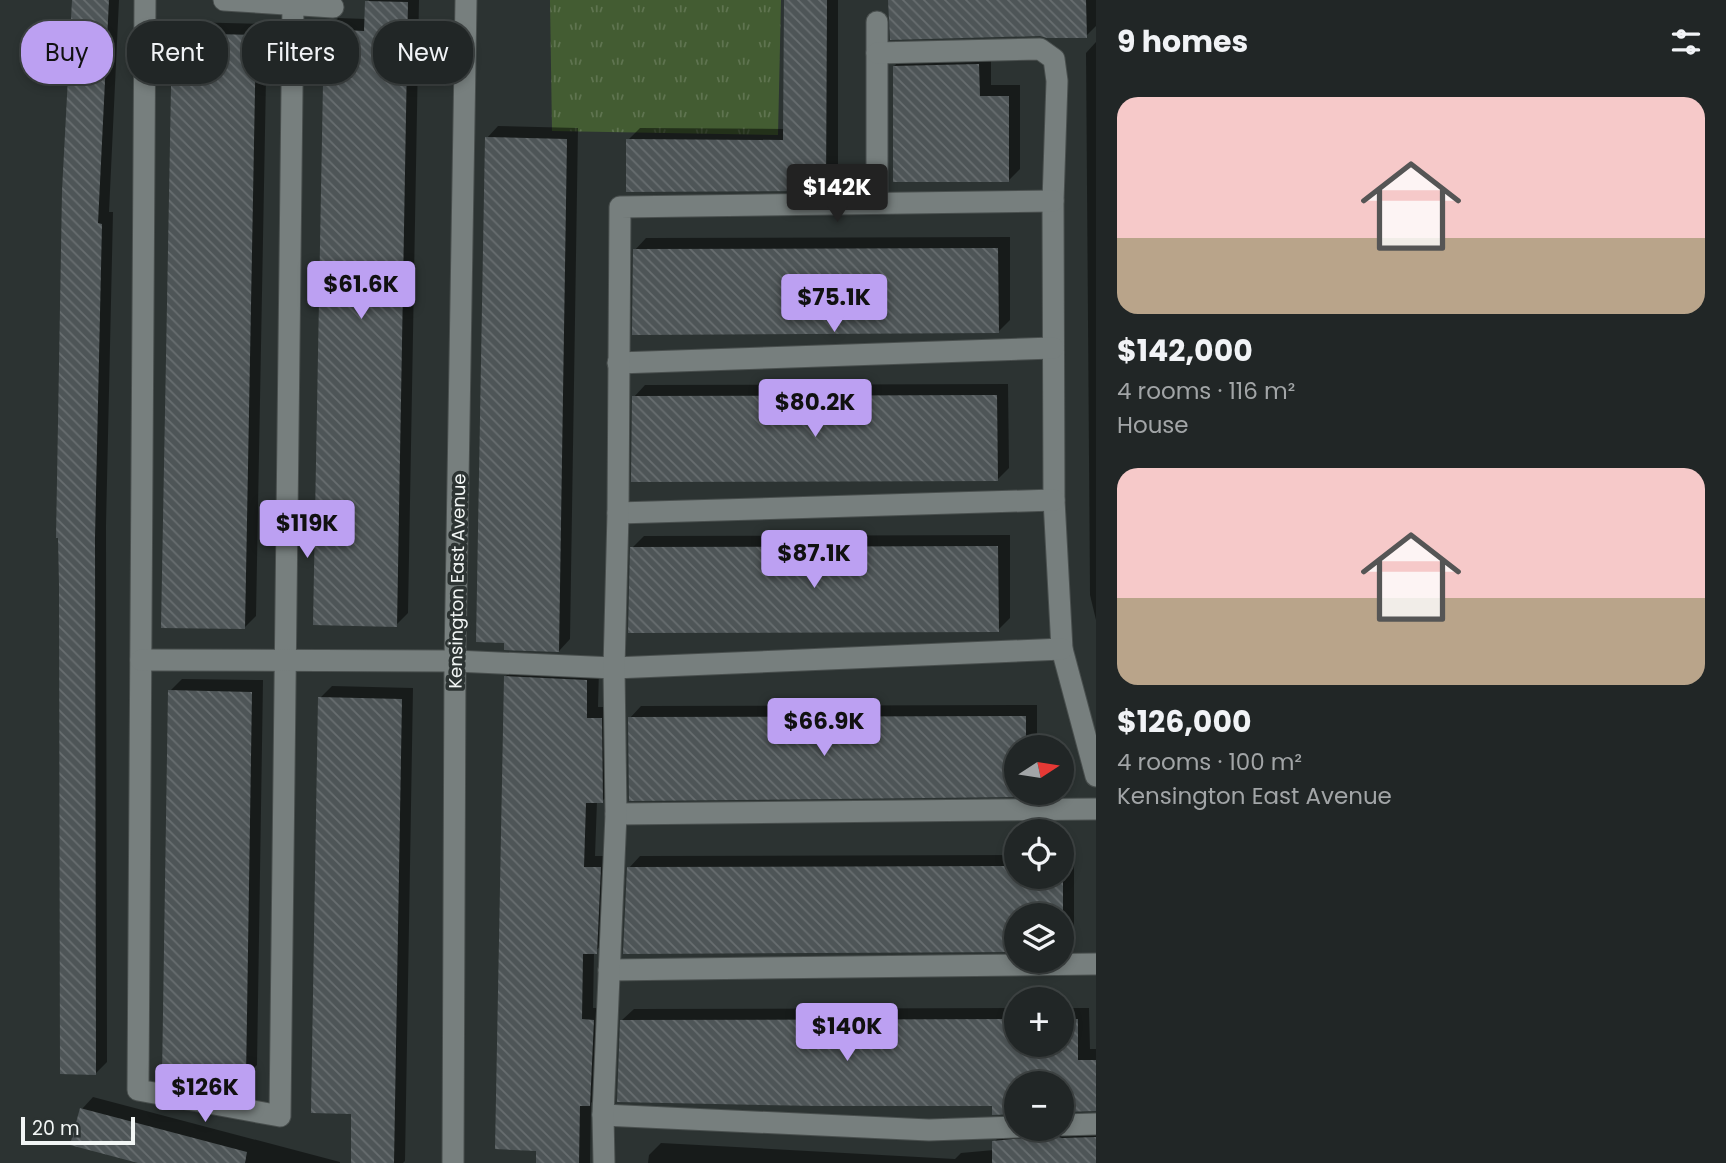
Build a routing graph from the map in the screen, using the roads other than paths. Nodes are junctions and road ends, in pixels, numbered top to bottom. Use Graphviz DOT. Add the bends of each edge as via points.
graph roads {
  1 [pos="145,0"];
  2 [pos="225,0"];
  3 [pos="466,0"];
  4 [pos="293,4"];
  5 [pos="334,7"];
  6 [pos="877,22"];
  7 [pos="877,53"];
  8 [pos="1053,201"];
  9 [pos="877,203"];
  10 [pos="1053,348"];
  11 [pos="618,363"];
  12 [pos="1054,500"];
  13 [pos="618,513"];
  14 [pos="1062,649"];
  15 [pos="141,660"];
  16 [pos="284,660"];
  17 [pos="455,661"];
  18 [pos="614,668"];
  19 [pos="1096,776"];
  20 [pos="1096,809"];
  21 [pos="616,814"];
  22 [pos="1096,964"];
  23 [pos="609,970"];
  24 [pos="603,1115"];
  25 [pos="1096,1124"];
  26 [pos="1074,1125"];
  27 [pos="1004,1126"];
  28 [pos="453,1163"];
  29 [pos="604,1163"];
  1 -- 15 [label="street"];
  2 -- 4 [label="street"];
  3 -- 17 [label="street, Kensington East Avenue"];
  4 -- 5 [label="street"];
  4 -- 16 [label="street"];
  6 -- 7 [label="street"];
  7 -- 8 [label="street" via="1040,49 1054,59"];
  7 -- 9 [label="street"];
  8 -- 9 [label="street"];
  8 -- 10 [label="street"];
  9 -- 11 [label="street" via="620,207"];
  10 -- 11 [label="street"];
  10 -- 12 [label="street"];
  11 -- 13 [label="street"];
  12 -- 13 [label="street"];
  12 -- 14 [label="street"];
  13 -- 18 [label="street"];
  14 -- 18 [label="street"];
  14 -- 19 [label="street"];
  15 -- 16 [label="street"];
  15 -- 16 [label="street" via="138,1090 280,1115"];
  16 -- 17 [label="street"];
  17 -- 18 [label="street"];
  17 -- 28 [label="street, Kensington East Avenue"];
  18 -- 21 [label="street"];
  20 -- 21 [label="street"];
  21 -- 23 [label="street"];
  22 -- 23 [label="street"];
  23 -- 24 [label="street"];
  24 -- 27 [label="street" via="929,1129"];
  24 -- 29 [label="street"];
  25 -- 26 [label="street"];
}
